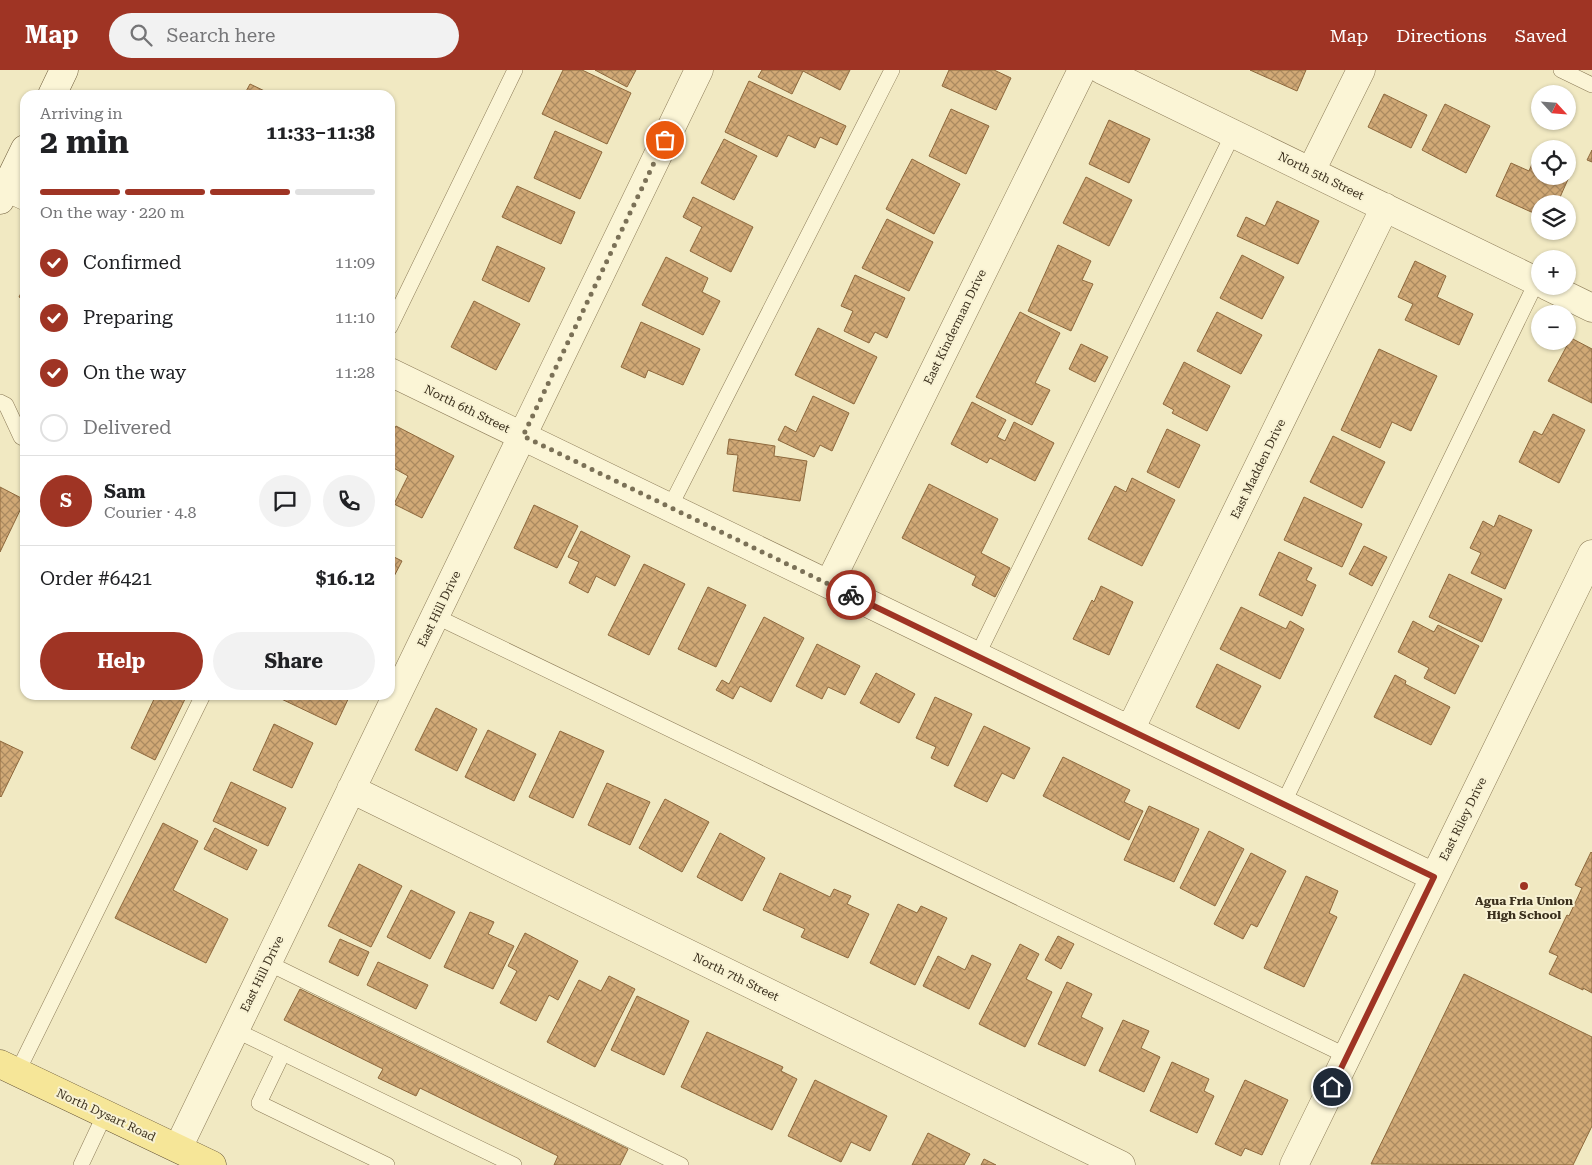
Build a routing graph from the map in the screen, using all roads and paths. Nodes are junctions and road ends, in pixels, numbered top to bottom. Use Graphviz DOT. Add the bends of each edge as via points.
graph roads {
  1 [pos="64,70"];
  2 [pos="514,70"];
  3 [pos="699,70"];
  4 [pos="892,70"];
  5 [pos="1082,70"];
  6 [pos="1102,70"];
  7 [pos="1361,70"];
  8 [pos="1561,70"];
  9 [pos="1592,85"];
  10 [pos="54,90"];
  11 [pos="1233,134"];
  12 [pos="20,164"];
  13 [pos="1311,171"];
  14 [pos="10,194"];
  15 [pos="1385,207"];
  16 [pos="1531,278"];
  17 [pos="1535,295"];
  18 [pos="1565,295"];
  19 [pos="1592,308"];
  20 [pos="395,317"];
  21 [pos="395,374"];
  22 [pos="0,402"];
  23 [pos="20,435"];
  24 [pos="523,436"];
  25 [pos="670,507"];
  26 [pos="1592,554"];
  27 [pos="829,584"];
  28 [pos="435,616"];
  29 [pos="977,656"];
  30 [pos="395,698"];
  31 [pos="200,700"];
  32 [pos="394,700"];
  33 [pos="1130,730"];
  34 [pos="351,789"];
  35 [pos="1283,804"];
  36 [pos="1434,877"];
  37 [pos="268,963"];
  38 [pos="235,1030"];
  39 [pos="283,1053"];
  40 [pos="1347,1056"];
  41 [pos="8,1068"];
  42 [pos="105,1114"];
  43 [pos="178,1148"];
  44 [pos="81,1165"];
  45 [pos="212,1165"];
  46 [pos="387,1165"];
  47 [pos="514,1165"];
  48 [pos="681,1165"];
  49 [pos="1121,1165"];
  50 [pos="1294,1165"];
  1 -- 10 [label="street"];
  2 -- 20 [label="lane"];
  3 -- 24 [label="street, East Hill Drive"];
  4 -- 25 [label="lane"];
  5 -- 27 [label="street, East Kinderman Drive"];
  6 -- 11 [label="street, North 5th Street"];
  7 -- 13 [label="street"];
  8 -- 9 [label="lane"];
  11 -- 13 [label="street, North 5th Street"];
  11 -- 29 [label="lane"];
  12 -- 14 [label="street"];
  13 -- 15 [label="street, North 5th Street"];
  15 -- 16 [label="street, North 5th Street"];
  15 -- 33 [label="street, East Madden Drive"];
  17 -- 35 [label="lane"];
  18 -- 19 [label="street, North 5th Street"];
  21 -- 24 [label="street, North 6th Street"];
  22 -- 23 [label="lane" via="6,405"];
  24 -- 25 [label="street, North 6th Street"];
  24 -- 28 [label="street, East Hill Drive"];
  25 -- 27 [label="street, North 6th Street"];
  26 -- 36 [label="street, East Riley Drive"];
  27 -- 29 [label="street, North 6th Street"];
  28 -- 30 [label="street, East Hill Drive"];
  28 -- 40 [label="lane"];
  29 -- 33 [label="street, North 6th Street"];
  31 -- 41 [label="lane"];
  32 -- 34 [label="street, East Hill Drive"];
  33 -- 35 [label="street, North 6th Street"];
  34 -- 37 [label="street, East Hill Drive"];
  34 -- 49 [label="street, North 7th Street"];
  35 -- 36 [label="street, North 6th Street"];
  36 -- 40 [label="street, East Riley Drive"];
  37 -- 38 [label="street, East Hill Drive"];
  37 -- 48 [label="lane"];
  38 -- 39 [label="lane"];
  38 -- 43 [label="street, East Hill Drive"];
  39 -- 46 [label="lane" via="259,1104"];
  39 -- 47 [label="lane"];
  40 -- 50 [label="street, East Riley Drive"];
  41 -- 42 [label="main road, North Dysart Road"];
  42 -- 43 [label="main road, North Dysart Road"];
  42 -- 44 [label="lane"];
  43 -- 45 [label="main road, North Dysart Road"];
}
